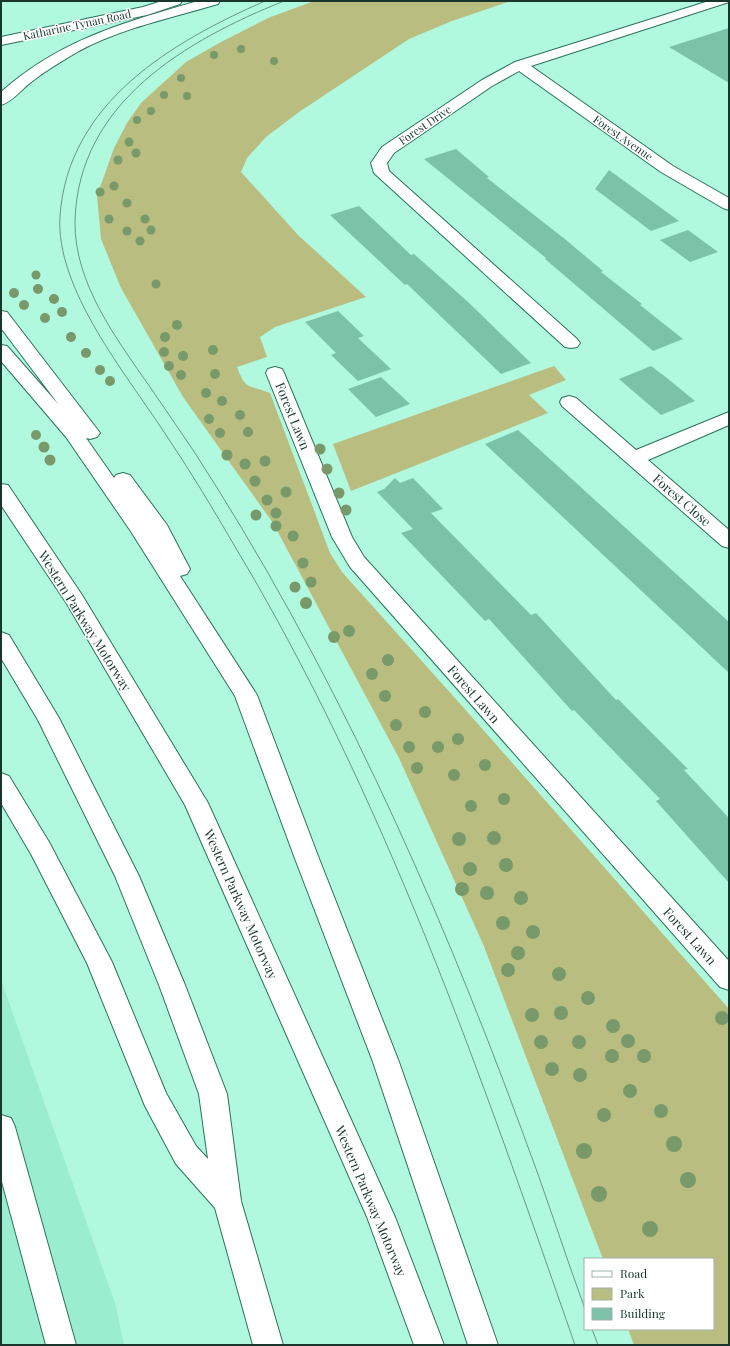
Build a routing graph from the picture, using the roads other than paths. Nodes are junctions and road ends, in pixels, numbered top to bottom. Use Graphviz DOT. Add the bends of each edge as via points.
graph roads {
  1 [pos="154,1"];
  2 [pos="175,1"];
  3 [pos="213,1"];
  4 [pos="723,1"];
  5 [pos="1,29"];
  6 [pos="1,41"];
  7 [pos="520,65"];
  8 [pos="1,100"];
  9 [pos="729,205"];
  10 [pos="1,316"];
  11 [pos="571,343"];
  12 [pos="1,350"];
  13 [pos="275,373"];
  14 [pos="569,402"];
  15 [pos="729,418"];
  16 [pos="635,458"];
  17 [pos="1,490"];
  18 [pos="729,541"];
  19 [pos="1,640"];
  20 [pos="246,695"];
  21 [pos="1,782"];
  22 [pos="729,979"];
  23 [pos="1,1127"];
  24 [pos="227,1201"];
  25 [pos="61,1345"];
  26 [pos="268,1345"];
  27 [pos="429,1345"];
  28 [pos="483,1345"];
  1 -- 5 [label="main road, Katharine Tynan Road"];
  2 -- 6 [label="main road, Katharine Tynan Road" via="147,11"];
  3 -- 8 [label="main road" via="103,35 80,45 37,70"];
  4 -- 7 [label="main road, Forest Drive"];
  7 -- 9 [label="main road, Forest Avenue" via="667,169"];
  7 -- 11 [label="main road, Forest Drive" via="487,83 405,138 388,150 379,163 382,173"];
  10 -- 20 [label="main road" via="72,408 160,530"];
  12 -- 20 [label="main road" via="73,433 137,525"];
  13 -- 22 [label="main road, Forest Lawn" via="342,537 357,562"];
  14 -- 16 [label="main road, Forest Close"];
  15 -- 16 [label="main road"];
  16 -- 18 [label="main road, Forest Close"];
  17 -- 27 [label="main road, Western Parkway Motorway" via="75,600 196,802 381,1218"];
  19 -- 24 [label="main road" via="48,718 127,876 172,985 213,1094"];
  20 -- 28 [label="main road" via="386,1062"];
  21 -- 24 [label="main road" via="40,849 99,962 155,1098 186,1155"];
  23 -- 25 [label="main road"];
  24 -- 26 [label="main road"];
}
